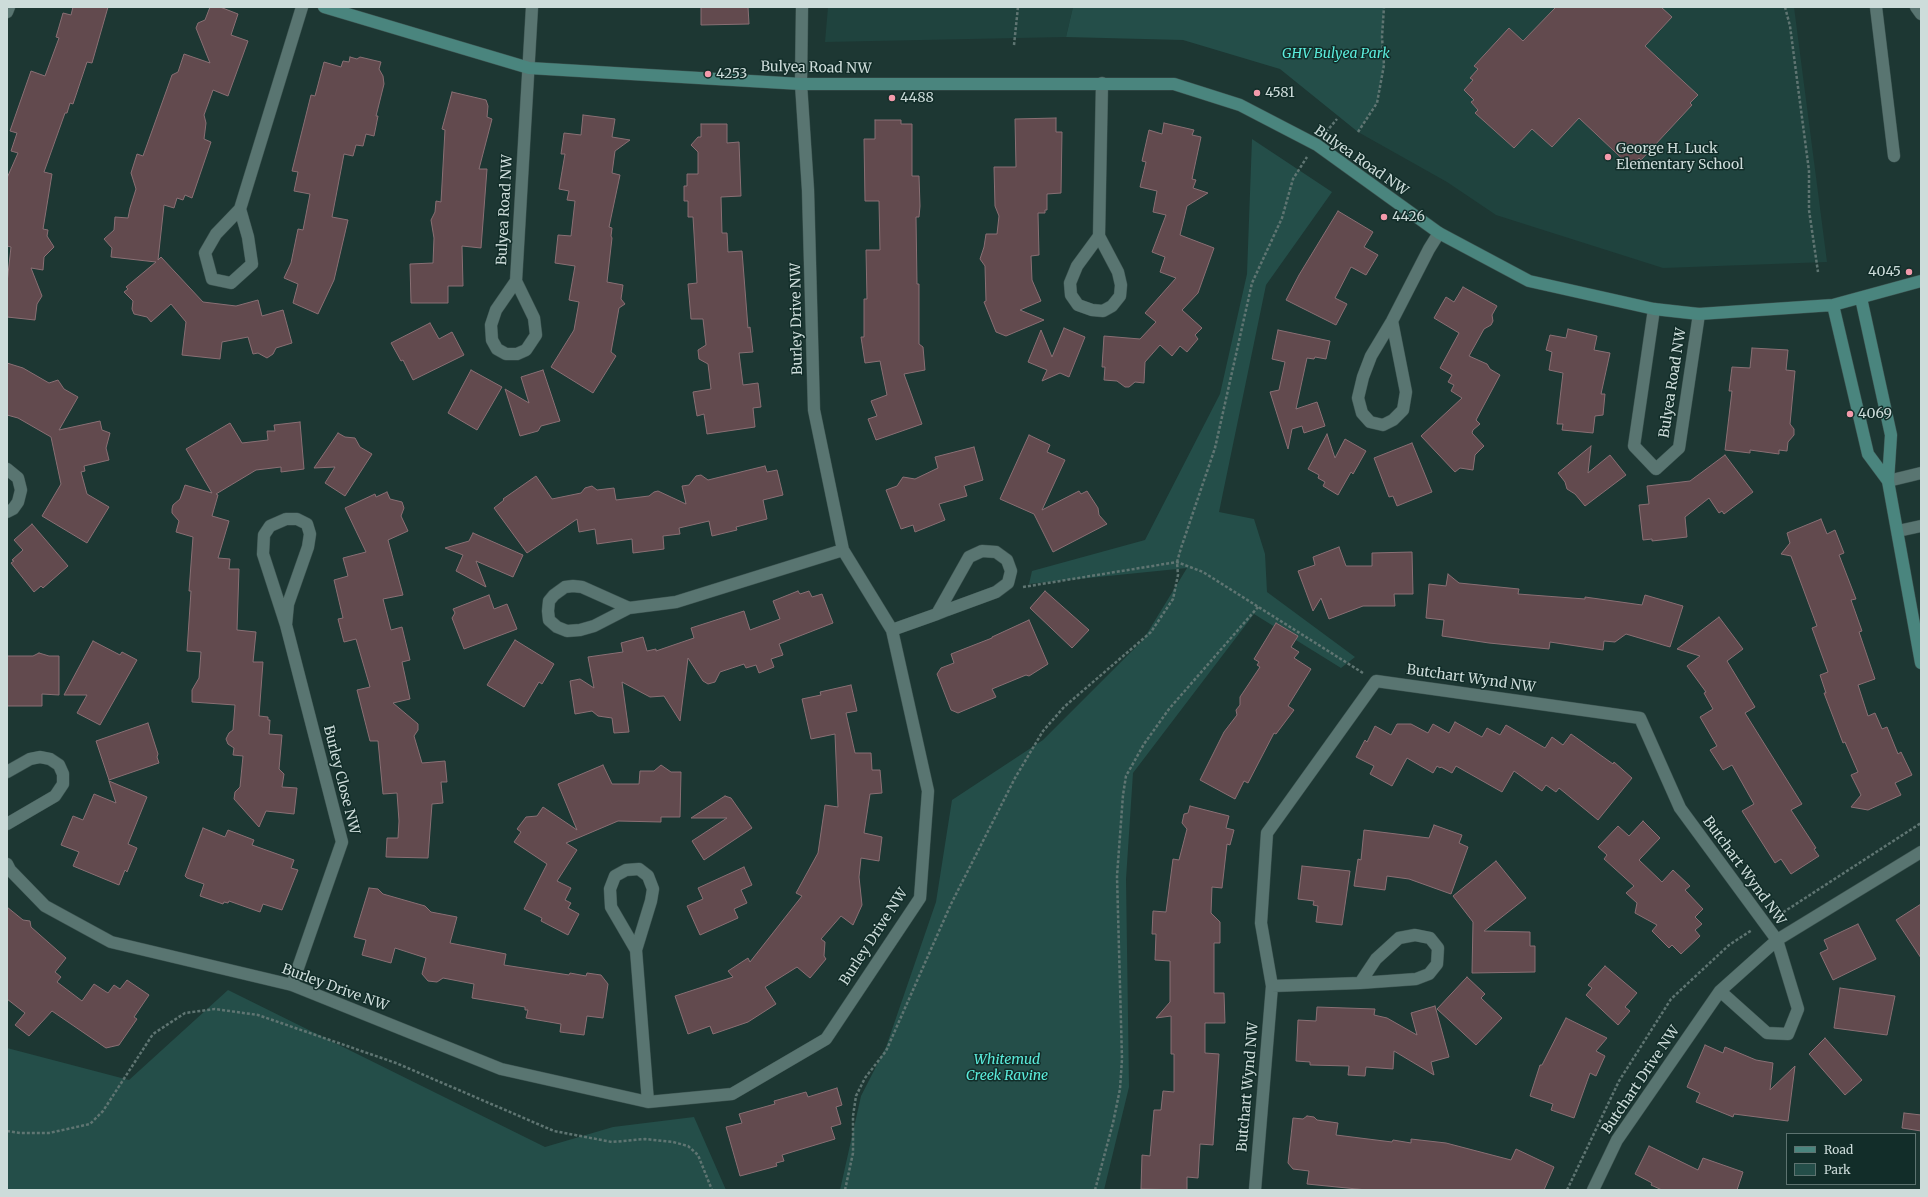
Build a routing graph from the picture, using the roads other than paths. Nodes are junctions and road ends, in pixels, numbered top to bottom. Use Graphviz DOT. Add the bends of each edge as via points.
graph roads {
  1 [pos="9,7"];
  2 [pos="302,7"];
  3 [pos="324,7"];
  4 [pos="532,7"];
  5 [pos="802,7"];
  6 [pos="1876,7"];
  7 [pos="1916,7"];
  8 [pos="7,12"];
  9 [pos="1921,14"];
  10 [pos="529,68"];
  11 [pos="1102,83"];
  12 [pos="801,84"];
  13 [pos="1894,156"];
  14 [pos="240,210"];
  15 [pos="1439,233"];
  16 [pos="1099,236"];
  17 [pos="1921,281"];
  18 [pos="516,282"];
  19 [pos="1861,298"];
  20 [pos="1833,305"];
  21 [pos="1654,309"];
  22 [pos="1699,314"];
  23 [pos="1392,321"];
  24 [pos="7,469"];
  25 [pos="1921,473"];
  26 [pos="1888,480"];
  27 [pos="7,512"];
  28 [pos="1921,526"];
  29 [pos="1898,531"];
  30 [pos="844,550"];
  31 [pos="629,608"];
  32 [pos="937,614"];
  33 [pos="286,625"];
  34 [pos="892,630"];
  35 [pos="1921,664"];
  36 [pos="7,772"];
  37 [pos="7,824"];
  38 [pos="1921,852"];
  39 [pos="7,864"];
  40 [pos="1777,940"];
  41 [pos="636,950"];
  42 [pos="1360,983"];
  43 [pos="292,985"];
  44 [pos="1272,986"];
  45 [pos="1720,991"];
  46 [pos="648,1102"];
  47 [pos="1255,1190"];
  48 [pos="1593,1190"];
  1 -- 8 [label="street"];
  2 -- 14 [label="street"];
  3 -- 10 [label="street, Bulyea Road NW"];
  4 -- 10 [label="street, Bulyea Road NW"];
  5 -- 12 [label="street, Burley Drive NW"];
  6 -- 13 [label="street"];
  7 -- 9 [label="street"];
  10 -- 12 [label="street, Bulyea Road NW"];
  10 -- 18 [label="street, Bulyea Road NW"];
  11 -- 12 [label="street, Bulyea Road NW"];
  11 -- 15 [label="street, Bulyea Road NW" via="1174,84 1240,105 1317,145"];
  11 -- 16 [label="street"];
  12 -- 30 [label="street, Burley Drive NW" via="808,190 814,410"];
  14 -- 14 [label="street" via="252,264 231,283 212,279 205,253 216,234"];
  15 -- 21 [label="street, Bulyea Road NW" via="1530,281"];
  15 -- 23 [label="street"];
  16 -- 16 [label="street" via="1078,266 1070,283 1071,295 1078,305 1103,311 1112,306 1120,296 1121,285 1118,272"];
  17 -- 19 [label="street, Bulyea Road NW"];
  18 -- 18 [label="street, Bulyea Road NW" via="496,310 491,325 492,340 497,348 506,354 517,354 526,350 536,335 534,318"];
  19 -- 20 [label="street, Bulyea Road NW"];
  19 -- 26 [label="street" via="1891,435"];
  20 -- 22 [label="street, Bulyea Road NW"];
  20 -- 26 [label="street" via="1868,454"];
  21 -- 22 [label="street, Bulyea Road NW"];
  21 -- 22 [label="street, Bulyea Road NW" via="1634,446 1656,469 1679,448"];
  23 -- 23 [label="street" via="1371,356 1358,398 1362,414 1370,422 1383,425 1403,410 1406,392"];
  24 -- 27 [label="street" via="18,478 21,490 18,502"];
  25 -- 26 [label="street"];
  26 -- 29 [label="street"];
  28 -- 29 [label="street"];
  29 -- 35 [label="street"];
  30 -- 31 [label="street" via="676,602"];
  30 -- 34 [label="street, Burley Drive NW"];
  31 -- 31 [label="street" via="594,626 567,631 549,620 548,611 549,601 554,595 565,587 573,586 582,587"];
  32 -- 32 [label="street" via="969,557 982,551 996,552 1007,560 1011,571 1008,583 996,592"];
  32 -- 34 [label="street"];
  33 -- 33 [label="street, Burley Close NW" via="288,604 308,548 310,534 307,524 297,519 286,519 270,526 264,535 264,554"];
  33 -- 43 [label="street, Burley Close NW" via="342,842"];
  34 -- 46 [label="street, Burley Drive NW" via="928,791 920,898 826,1039 732,1094"];
  36 -- 37 [label="street" via="30,759 40,757 50,759 59,765 63,774 63,784 55,796"];
  38 -- 40 [label="street, Butchart Drive NW"];
  39 -- 43 [label="street, Burley Drive NW" via="45,906 111,942"];
  40 -- 44 [label="street, Butchart Wynd NW" via="1680,808 1640,718 1376,681 1267,833 1261,923"];
  40 -- 45 [label="street, Butchart Drive NW"];
  40 -- 45 [label="street" via="1798,1010 1788,1034 1767,1033"];
  41 -- 41 [label="street" via="653,889 648,876 638,869 626,870 615,876 610,889 611,907"];
  41 -- 46 [label="street"];
  42 -- 42 [label="street" via="1416,979 1429,974 1437,964 1438,948 1430,938 1415,935 1399,938 1376,959"];
  42 -- 44 [label="street"];
  43 -- 46 [label="street, Burley Drive NW" via="502,1068"];
  44 -- 47 [label="street, Butchart Wynd NW"];
  45 -- 48 [label="street, Butchart Drive NW" via="1617,1140"];
}
